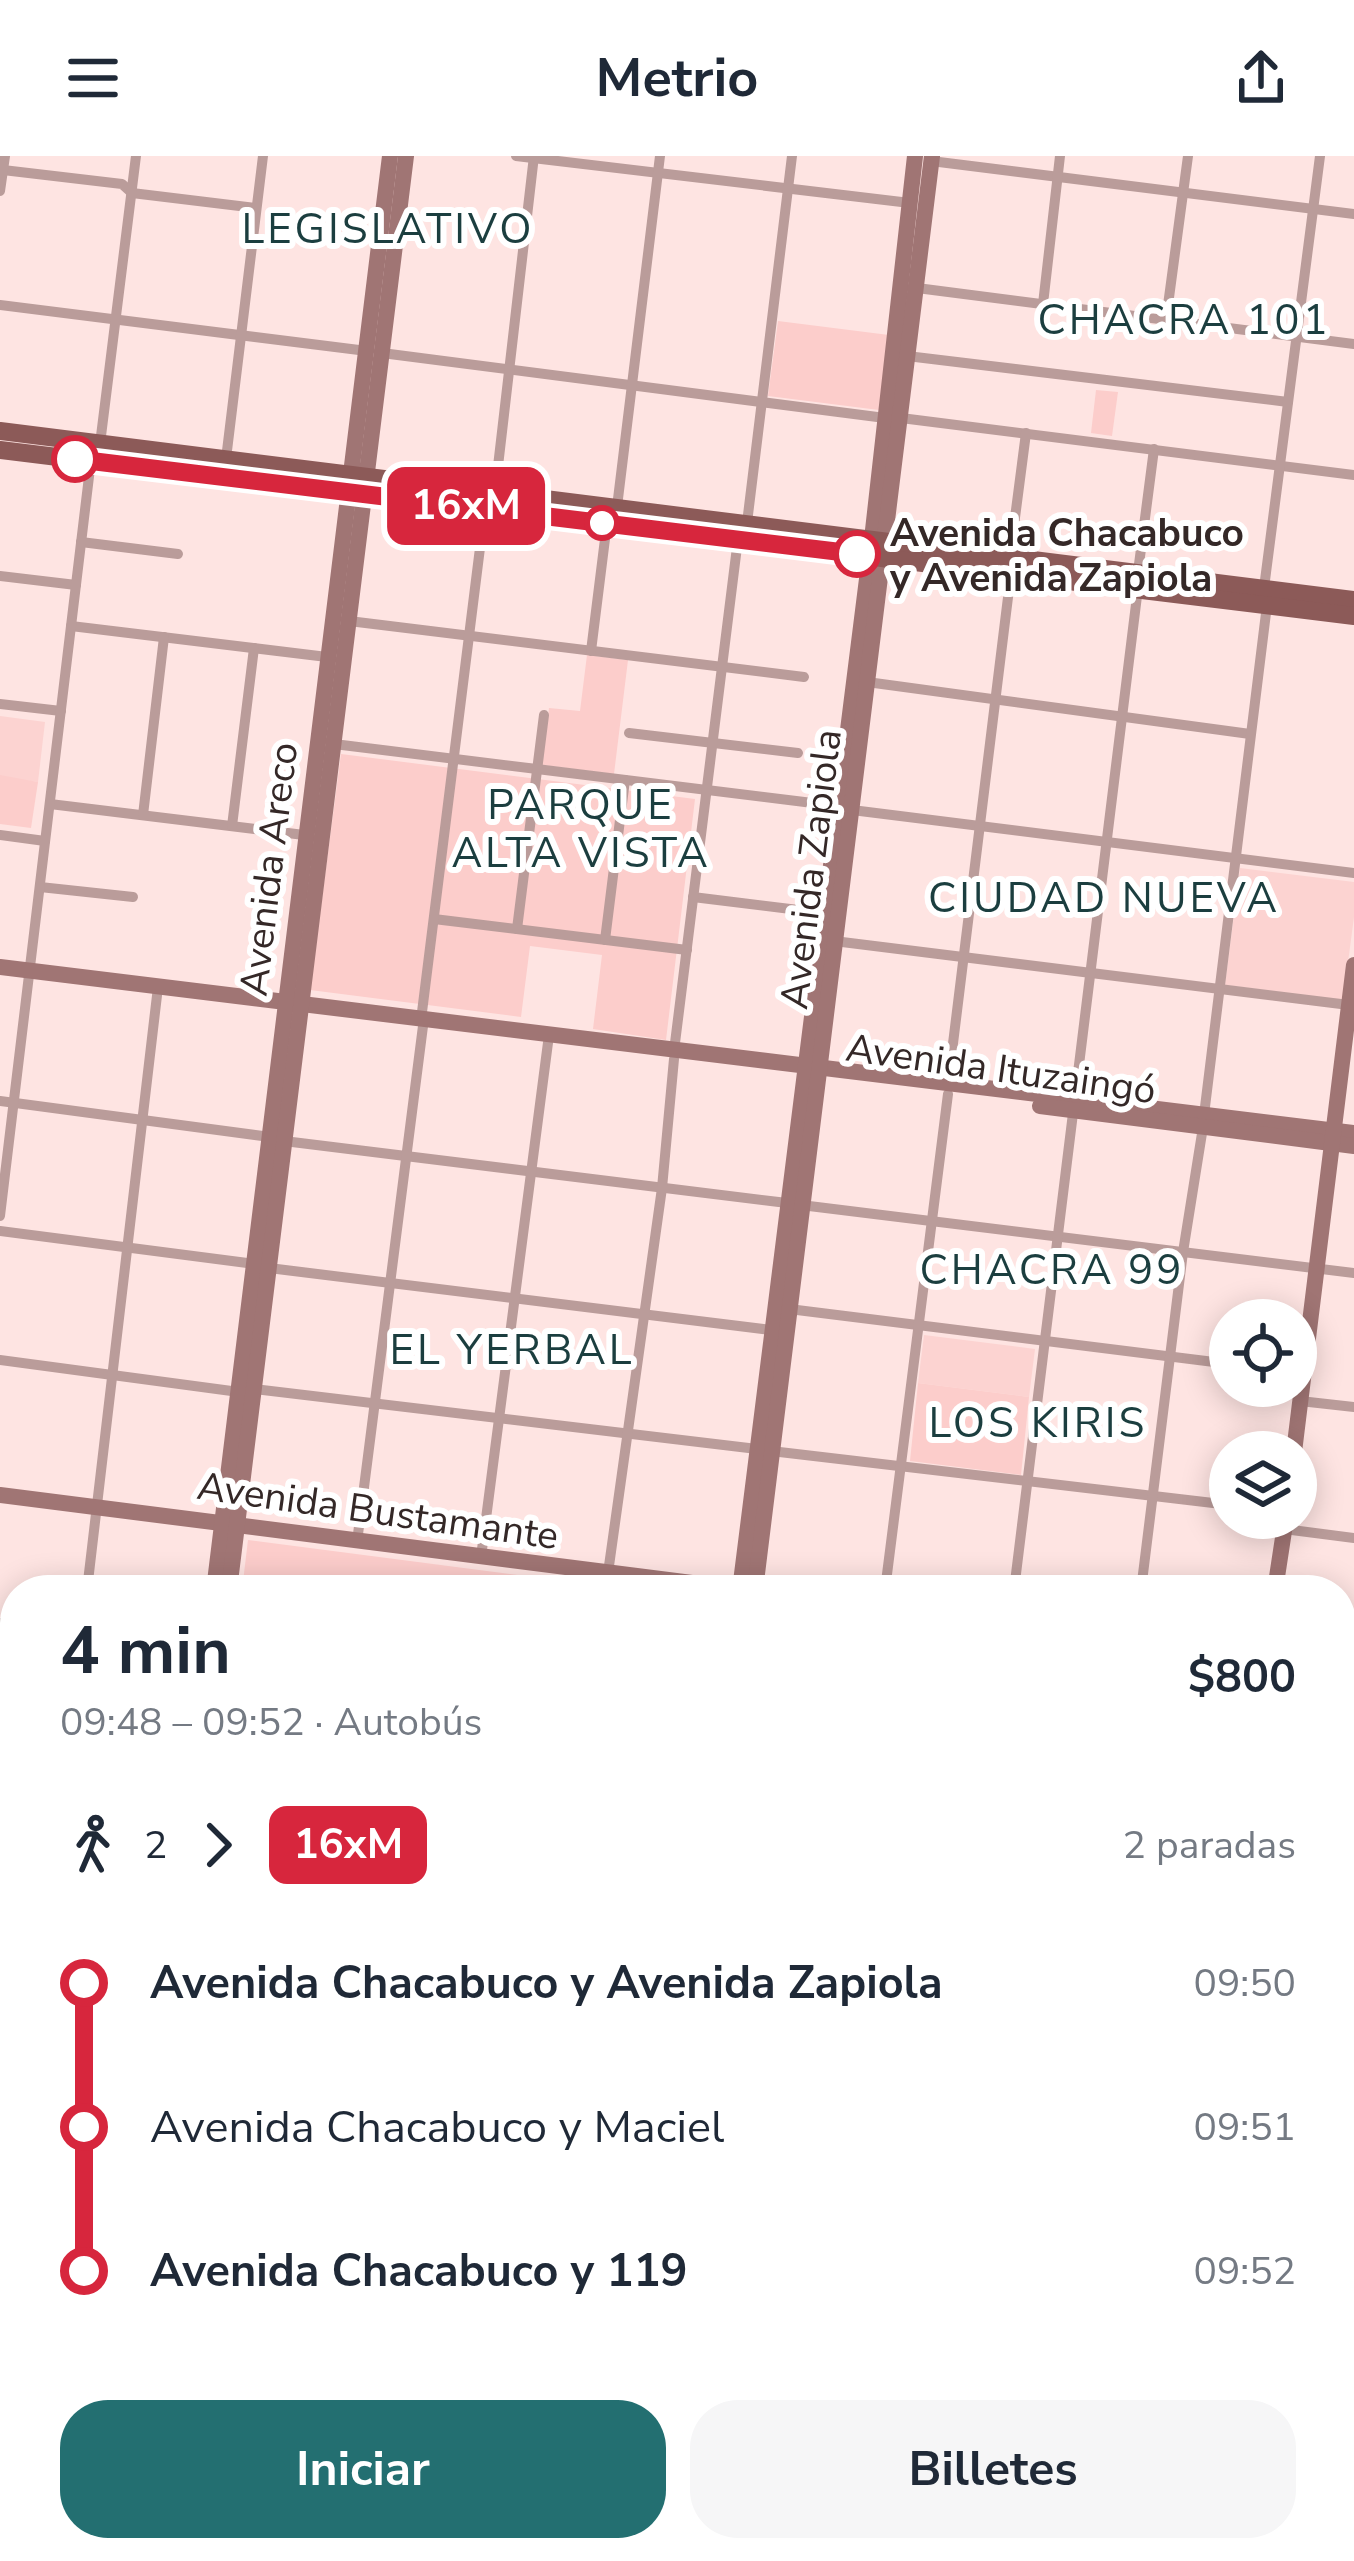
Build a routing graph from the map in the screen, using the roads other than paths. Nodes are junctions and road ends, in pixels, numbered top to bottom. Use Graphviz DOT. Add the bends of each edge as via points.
graph roads {
  1 [pos="4,156"];
  2 [pos="136,156"];
  3 [pos="263,156"];
  4 [pos="390,156"];
  5 [pos="406,156"];
  6 [pos="516,156"];
  7 [pos="660,156"];
  8 [pos="792,156"];
  9 [pos="1060,156"];
  10 [pos="1188,156"];
  11 [pos="1320,156"];
  12 [pos="534,157"];
  13 [pos="926,158"];
  14 [pos="3,170"];
  15 [pos="658,173"];
  16 [pos="1058,177"];
  17 [pos="788,188"];
  18 [pos="0,191"];
  19 [pos="132,193"];
  20 [pos="1183,193"];
  21 [pos="910,202"];
  22 [pos="256,208"];
  23 [pos="1313,209"];
  24 [pos="1354,214"];
  25 [pos="917,288"];
  26 [pos="1042,304"];
  27 [pos="0,305"];
  28 [pos="116,320"];
  29 [pos="1166,320"];
  30 [pos="241,336"];
  31 [pos="1297,336"];
  32 [pos="1354,344"];
  33 [pos="374,352"];
  34 [pos="907,356"];
  35 [pos="509,370"];
  36 [pos="632,386"];
  37 [pos="762,402"];
  38 [pos="1288,402"];
  39 [pos="893,418"];
  40 [pos="0,431"];
  41 [pos="1026,434"];
  42 [pos="1154,449"];
  43 [pos="0,450"];
  44 [pos="95,452"];
  45 [pos="226,460"];
  46 [pos="1280,465"];
  47 [pos="1354,475"];
  48 [pos="357,485"];
  49 [pos="490,500"];
  50 [pos="612,515"];
  51 [pos="742,531"];
  52 [pos="81,542"];
  53 [pos="878,548"];
  54 [pos="178,554"];
  55 [pos="1011,564"];
  56 [pos="0,576"];
  57 [pos="1138,580"];
  58 [pos="76,585"];
  59 [pos="1265,596"];
  60 [pos="1354,599"];
  61 [pos="1354,616"];
  62 [pos="349,621"];
  63 [pos="71,626"];
  64 [pos="469,636"];
  65 [pos="164,637"];
  66 [pos="254,648"];
  67 [pos="591,651"];
  68 [pos="327,656"];
  69 [pos="722,667"];
  70 [pos="804,677"];
  71 [pos="867,682"];
  72 [pos="995,700"];
  73 [pos="0,704"];
  74 [pos="61,711"];
  75 [pos="544,715"];
  76 [pos="1122,717"];
  77 [pos="628,733"];
  78 [pos="1250,734"];
  79 [pos="712,743"];
  80 [pos="334,744"];
  81 [pos="798,753"];
  82 [pos="454,759"];
  83 [pos="537,769"];
  84 [pos="625,780"];
  85 [pos="707,790"];
  86 [pos="50,805"];
  87 [pos="844,808"];
  88 [pos="143,815"];
  89 [pos="232,826"];
  90 [pos="980,827"];
  91 [pos="0,835"];
  92 [pos="304,835"];
  93 [pos="45,841"];
  94 [pos="1106,843"];
  95 [pos="1235,860"];
  96 [pos="1354,873"];
  97 [pos="40,887"];
  98 [pos="693,896"];
  99 [pos="133,897"];
  100 [pos="824,913"];
  101 [pos="434,919"];
  102 [pos="517,929"];
  103 [pos="605,940"];
  104 [pos="834,941"];
  105 [pos="687,950"];
  106 [pos="964,957"];
  107 [pos="1354,964"];
  108 [pos="0,967"];
  109 [pos="29,971"];
  110 [pos="1090,973"];
  111 [pos="158,987"];
  112 [pos="1219,989"];
  113 [pos="295,1005"];
  114 [pos="1349,1005"];
  115 [pos="422,1023"];
  116 [pos="548,1038"];
  117 [pos="674,1055"];
  118 [pos="810,1071"];
  119 [pos="948,1089"];
  120 [pos="7,1102"];
  121 [pos="1074,1105"];
  122 [pos="142,1120"];
  123 [pos="1203,1121"];
  124 [pos="1354,1133"];
  125 [pos="1332,1137"];
  126 [pos="277,1139"];
  127 [pos="1354,1146"];
  128 [pos="407,1156"];
  129 [pos="532,1172"];
  130 [pos="662,1187"];
  131 [pos="794,1204"];
  132 [pos="0,1216"];
  133 [pos="932,1221"];
  134 [pos="0,1231"];
  135 [pos="1058,1236"];
  136 [pos="127,1248"];
  137 [pos="1183,1252"];
  138 [pos="262,1266"];
  139 [pos="1316,1268"];
  140 [pos="1354,1273"];
  141 [pos="390,1283"];
  142 [pos="514,1298"];
  143 [pos="1311,1299"];
  144 [pos="789,1309"];
  145 [pos="644,1314"];
  146 [pos="919,1325"];
  147 [pos="771,1330"];
  148 [pos="1045,1341"];
  149 [pos="1170,1357"];
  150 [pos="0,1360"];
  151 [pos="1209,1362"];
  152 [pos="112,1375"];
  153 [pos="246,1390"];
  154 [pos="375,1403"];
  155 [pos="1317,1403"];
  156 [pos="1354,1407"];
  157 [pos="498,1418"];
  158 [pos="628,1434"];
  159 [pos="764,1450"];
  160 [pos="901,1466"];
  161 [pos="1028,1481"];
  162 [pos="0,1495"];
  163 [pos="1153,1496"];
  164 [pos="1209,1503"];
  165 [pos="96,1507"];
  166 [pos="230,1523"];
  167 [pos="1317,1530"];
  168 [pos="1354,1538"];
  169 [pos="1283,1539"];
  170 [pos="356,1542"];
  171 [pos="482,1557"];
  172 [pos="608,1573"];
  173 [pos="88,1575"];
  174 [pos="218,1575"];
  175 [pos="229,1575"];
  176 [pos="624,1575"];
  177 [pos="747,1575"];
  178 [pos="887,1575"];
  179 [pos="1016,1575"];
  180 [pos="1143,1575"];
  181 [pos="1277,1575"];
  1 -- 14 [label="street"];
  2 -- 19 [label="street"];
  3 -- 22 [label="street"];
  4 -- 33 [label="main road, Avenida Areco"];
  5 -- 33 [label="main road, Avenida Areco"];
  6 -- 12 [label="street"];
  7 -- 15 [label="street"];
  8 -- 17 [label="street"];
  9 -- 16 [label="street"];
  10 -- 20 [label="street"];
  11 -- 23 [label="street"];
  12 -- 15 [label="street"];
  12 -- 35 [label="street"];
  13 -- 16 [label="street"];
  13 -- 21 [label="main road, Avenida Zapiola"];
  13 -- 25 [label="main road, Avenida Zapiola"];
  14 -- 18 [label="street"];
  14 -- 19 [label="street" via="122,184"];
  15 -- 17 [label="street"];
  15 -- 36 [label="street"];
  16 -- 20 [label="street"];
  16 -- 26 [label="street"];
  17 -- 21 [label="street"];
  17 -- 37 [label="street"];
  19 -- 22 [label="street"];
  19 -- 28 [label="street"];
  20 -- 23 [label="street"];
  20 -- 29 [label="street"];
  21 -- 39 [label="main road, Avenida Zapiola"];
  22 -- 30 [label="street"];
  23 -- 24 [label="street"];
  23 -- 31 [label="street"];
  25 -- 26 [label="street"];
  25 -- 34 [label="main road, Avenida Zapiola"];
  26 -- 29 [label="street"];
  27 -- 28 [label="street"];
  28 -- 30 [label="street"];
  28 -- 44 [label="street"];
  29 -- 31 [label="street"];
  30 -- 33 [label="street"];
  30 -- 45 [label="street"];
  31 -- 32 [label="street"];
  31 -- 38 [label="street"];
  33 -- 35 [label="street"];
  33 -- 48 [label="main road, Avenida Areco"];
  34 -- 38 [label="street"];
  34 -- 39 [label="main road, Avenida Zapiola"];
  35 -- 36 [label="street"];
  35 -- 49 [label="street"];
  36 -- 37 [label="street"];
  36 -- 50 [label="street"];
  37 -- 39 [label="street"];
  37 -- 51 [label="street"];
  38 -- 46 [label="street"];
  39 -- 41 [label="street"];
  39 -- 53 [label="main road, Avenida Zapiola"];
  40 -- 44 [label="main road"];
  41 -- 42 [label="street"];
  41 -- 55 [label="street"];
  42 -- 46 [label="street"];
  42 -- 57 [label="street"];
  43 -- 44 [label="main road"];
  44 -- 45 [label="main road"];
  44 -- 48 [label="main road"];
  44 -- 52 [label="street"];
  45 -- 48 [label="main road"];
  46 -- 47 [label="street"];
  46 -- 59 [label="street"];
  48 -- 49 [label="main road"];
  48 -- 62 [label="main road, Avenida Areco"];
  48 -- 68 [label="main road, Avenida Areco"];
  49 -- 50 [label="main road"];
  49 -- 64 [label="street"];
  50 -- 51 [label="main road"];
  50 -- 67 [label="street"];
  51 -- 53 [label="main road"];
  51 -- 69 [label="street"];
  52 -- 54 [label="street"];
  52 -- 58 [label="street"];
  53 -- 55 [label="main road"];
  53 -- 71 [label="main road, Avenida Zapiola"];
  53 -- 87 [label="main road, Avenida Zapiola"];
  55 -- 57 [label="main road"];
  55 -- 72 [label="street"];
  56 -- 58 [label="street"];
  57 -- 59 [label="main road"];
  57 -- 76 [label="street"];
  58 -- 63 [label="street"];
  59 -- 60 [label="main road"];
  59 -- 61 [label="main road"];
  59 -- 78 [label="street"];
  62 -- 64 [label="street"];
  62 -- 80 [label="main road, Avenida Areco"];
  63 -- 65 [label="street"];
  63 -- 74 [label="street"];
  64 -- 67 [label="street"];
  64 -- 82 [label="street"];
  65 -- 66 [label="street"];
  65 -- 88 [label="street"];
  66 -- 68 [label="street"];
  66 -- 89 [label="street"];
  67 -- 69 [label="street"];
  68 -- 92 [label="main road, Avenida Areco"];
  69 -- 70 [label="street"];
  69 -- 79 [label="street"];
  71 -- 72 [label="street"];
  71 -- 87 [label="main road, Avenida Zapiola"];
  72 -- 76 [label="street"];
  72 -- 90 [label="street"];
  73 -- 74 [label="street"];
  74 -- 86 [label="street"];
  75 -- 83 [label="street"];
  76 -- 78 [label="street"];
  76 -- 94 [label="street"];
  77 -- 79 [label="street"];
  78 -- 95 [label="street"];
  79 -- 81 [label="street"];
  79 -- 85 [label="street"];
  80 -- 82 [label="street"];
  80 -- 113 [label="main road, Avenida Areco"];
  82 -- 83 [label="street"];
  82 -- 101 [label="street"];
  83 -- 84 [label="street"];
  83 -- 102 [label="street"];
  84 -- 85 [label="street"];
  84 -- 103 [label="street"];
  85 -- 87 [label="street"];
  85 -- 98 [label="street"];
  86 -- 88 [label="street"];
  86 -- 93 [label="street"];
  87 -- 90 [label="street"];
  87 -- 100 [label="main road, Avenida Zapiola"];
  87 -- 104 [label="main road, Avenida Zapiola"];
  88 -- 89 [label="street"];
  89 -- 92 [label="street"];
  90 -- 94 [label="street"];
  90 -- 106 [label="street"];
  91 -- 93 [label="street"];
  92 -- 113 [label="main road, Avenida Areco"];
  93 -- 97 [label="street"];
  94 -- 95 [label="street"];
  94 -- 110 [label="street"];
  95 -- 96 [label="street"];
  95 -- 112 [label="street"];
  97 -- 99 [label="street"];
  97 -- 109 [label="street"];
  98 -- 100 [label="street"];
  98 -- 105 [label="street"];
  100 -- 118 [label="main road, Avenida Zapiola"];
  101 -- 102 [label="street"];
  101 -- 115 [label="street"];
  102 -- 103 [label="street"];
  103 -- 105 [label="street"];
  104 -- 106 [label="street"];
  104 -- 118 [label="main road, Avenida Zapiola"];
  105 -- 117 [label="street"];
  106 -- 110 [label="street"];
  106 -- 119 [label="street"];
  107 -- 114 [label="main road"];
  108 -- 109 [label="main road, Avenida Ituzaingó"];
  109 -- 111 [label="main road, Avenida Ituzaingó"];
  109 -- 120 [label="street"];
  110 -- 112 [label="street"];
  110 -- 121 [label="street"];
  111 -- 113 [label="main road, Avenida Ituzaingó"];
  111 -- 122 [label="street"];
  112 -- 114 [label="street"];
  112 -- 123 [label="street"];
  113 -- 115 [label="main road, Avenida Ituzaingó"];
  113 -- 126 [label="main road, Avenida Areco"];
  114 -- 125 [label="main road"];
  115 -- 116 [label="main road, Avenida Ituzaingó"];
  115 -- 128 [label="street"];
  116 -- 117 [label="main road, Avenida Ituzaingó"];
  116 -- 129 [label="street"];
  117 -- 118 [label="main road, Avenida Ituzaingó"];
  117 -- 130 [label="street"];
  118 -- 119 [label="main road, Avenida Ituzaingó"];
  118 -- 131 [label="main road, Avenida Zapiola"];
  119 -- 121 [label="main road, Avenida Ituzaingó"];
  119 -- 133 [label="street"];
  120 -- 122 [label="street"];
  120 -- 132 [label="street"];
  121 -- 123 [label="main road, Avenida Ituzaingó"];
  121 -- 135 [label="street"];
  122 -- 126 [label="street"];
  122 -- 136 [label="street"];
  123 -- 125 [label="main road, Avenida Ituzaingó"];
  123 -- 137 [label="street"];
  124 -- 125 [label="main road, Avenida Ituzaingó"];
  125 -- 127 [label="main road, Avenida Ituzaingó"];
  125 -- 139 [label="main road"];
  126 -- 128 [label="street"];
  126 -- 138 [label="main road, Avenida Areco"];
  128 -- 129 [label="street"];
  128 -- 141 [label="street"];
  129 -- 130 [label="street"];
  129 -- 142 [label="street"];
  130 -- 131 [label="street"];
  130 -- 145 [label="street"];
  131 -- 133 [label="street"];
  131 -- 144 [label="main road, Avenida Zapiola"];
  131 -- 147 [label="main road, Avenida Zapiola"];
  133 -- 135 [label="street"];
  133 -- 146 [label="street"];
  134 -- 136 [label="street"];
  135 -- 137 [label="street"];
  135 -- 148 [label="street"];
  136 -- 138 [label="street"];
  136 -- 152 [label="street"];
  137 -- 139 [label="street"];
  137 -- 149 [label="street"];
  138 -- 141 [label="street"];
  138 -- 153 [label="main road, Avenida Areco"];
  139 -- 140 [label="street"];
  139 -- 143 [label="main road"];
  141 -- 142 [label="street"];
  141 -- 154 [label="street"];
  142 -- 145 [label="street"];
  142 -- 157 [label="street"];
  144 -- 146 [label="street"];
  144 -- 159 [label="main road, Avenida Zapiola"];
  145 -- 147 [label="street"];
  145 -- 158 [label="street"];
  146 -- 148 [label="street"];
  146 -- 160 [label="street"];
  147 -- 159 [label="main road, Avenida Zapiola"];
  148 -- 149 [label="street"];
  148 -- 161 [label="street"];
  149 -- 151 [label="street"];
  149 -- 163 [label="street"];
  150 -- 152 [label="street"];
  152 -- 153 [label="street"];
  152 -- 165 [label="street"];
  153 -- 154 [label="street"];
  153 -- 166 [label="main road, Avenida Areco"];
  154 -- 157 [label="street"];
  154 -- 170 [label="street"];
  155 -- 156 [label="street"];
  157 -- 158 [label="street"];
  157 -- 171 [label="street"];
  158 -- 159 [label="street"];
  158 -- 172 [label="street"];
  159 -- 160 [label="street"];
  159 -- 177 [label="main road, Avenida Zapiola"];
  160 -- 161 [label="street"];
  160 -- 178 [label="street"];
  161 -- 163 [label="street"];
  161 -- 179 [label="street"];
  162 -- 165 [label="main road, Avenida Bustamante"];
  163 -- 164 [label="street"];
  163 -- 180 [label="street"];
  165 -- 166 [label="main road, Avenida Bustamante"];
  165 -- 173 [label="street"];
  166 -- 170 [label="main road, Avenida Bustamante"];
  166 -- 174 [label="main road, Avenida Areco"];
  166 -- 175 [label="main road, Avenida Areco"];
  167 -- 168 [label="street"];
  169 -- 181 [label="main road"];
  170 -- 171 [label="main road, Avenida Bustamante"];
  171 -- 172 [label="main road, Avenida Bustamante"];
  172 -- 176 [label="main road, Avenida Bustamante"];
}
